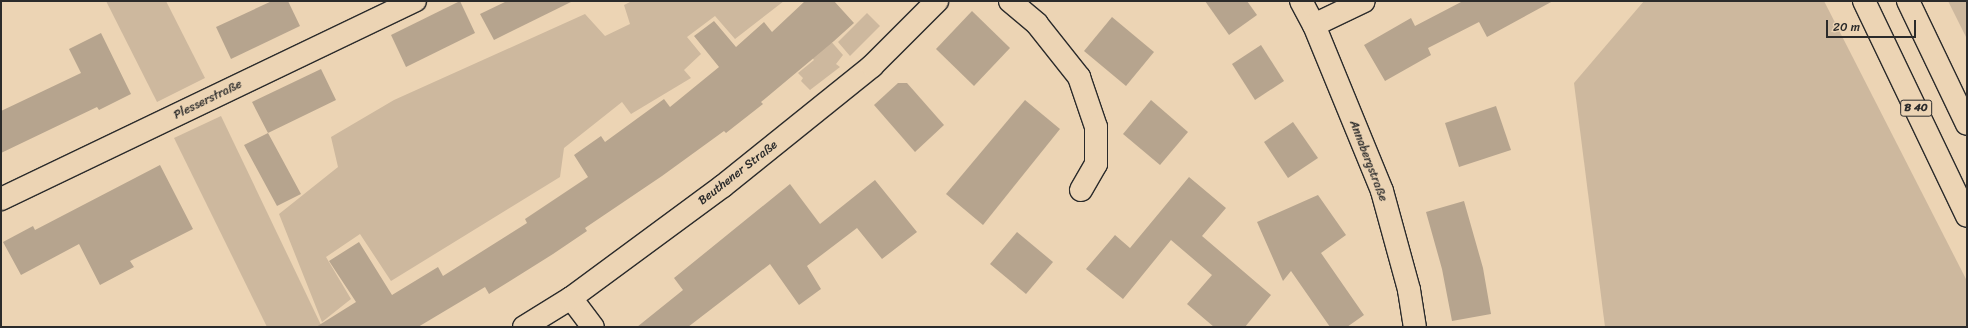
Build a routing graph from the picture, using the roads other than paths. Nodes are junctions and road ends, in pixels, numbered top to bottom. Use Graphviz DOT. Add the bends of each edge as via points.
graph roads {
  1 [pos="415,1"];
  2 [pos="937,1"];
  3 [pos="1010,1"];
  4 [pos="1301,1"];
  5 [pos="1364,1"];
  6 [pos="1864,1"];
  7 [pos="1908,1"];
  8 [pos="1314,25"];
  9 [pos="1967,124"];
  10 [pos="1081,190"];
  11 [pos="1,199"];
  12 [pos="1967,216"];
  13 [pos="571,298"];
  14 [pos="524,327"];
  15 [pos="593,327"];
  16 [pos="1416,327"];
  1 -- 11 [label="main road, Plesserstraße"];
  2 -- 13 [label="main road, Beuthener Straße" via="872,66 723,186"];
  3 -- 10 [label="main road" via="1037,24 1079,77 1096,127 1096,164"];
  4 -- 8 [label="main road, Annabergstraße"];
  5 -- 8 [label="main road"];
  6 -- 12 [label="main road, B 40"];
  7 -- 9 [label="main road"];
  8 -- 16 [label="main road, Annabergstraße" via="1382,191 1409,290"];
  13 -- 14 [label="main road, Beuthener Straße"];
  13 -- 15 [label="main road"];
}
